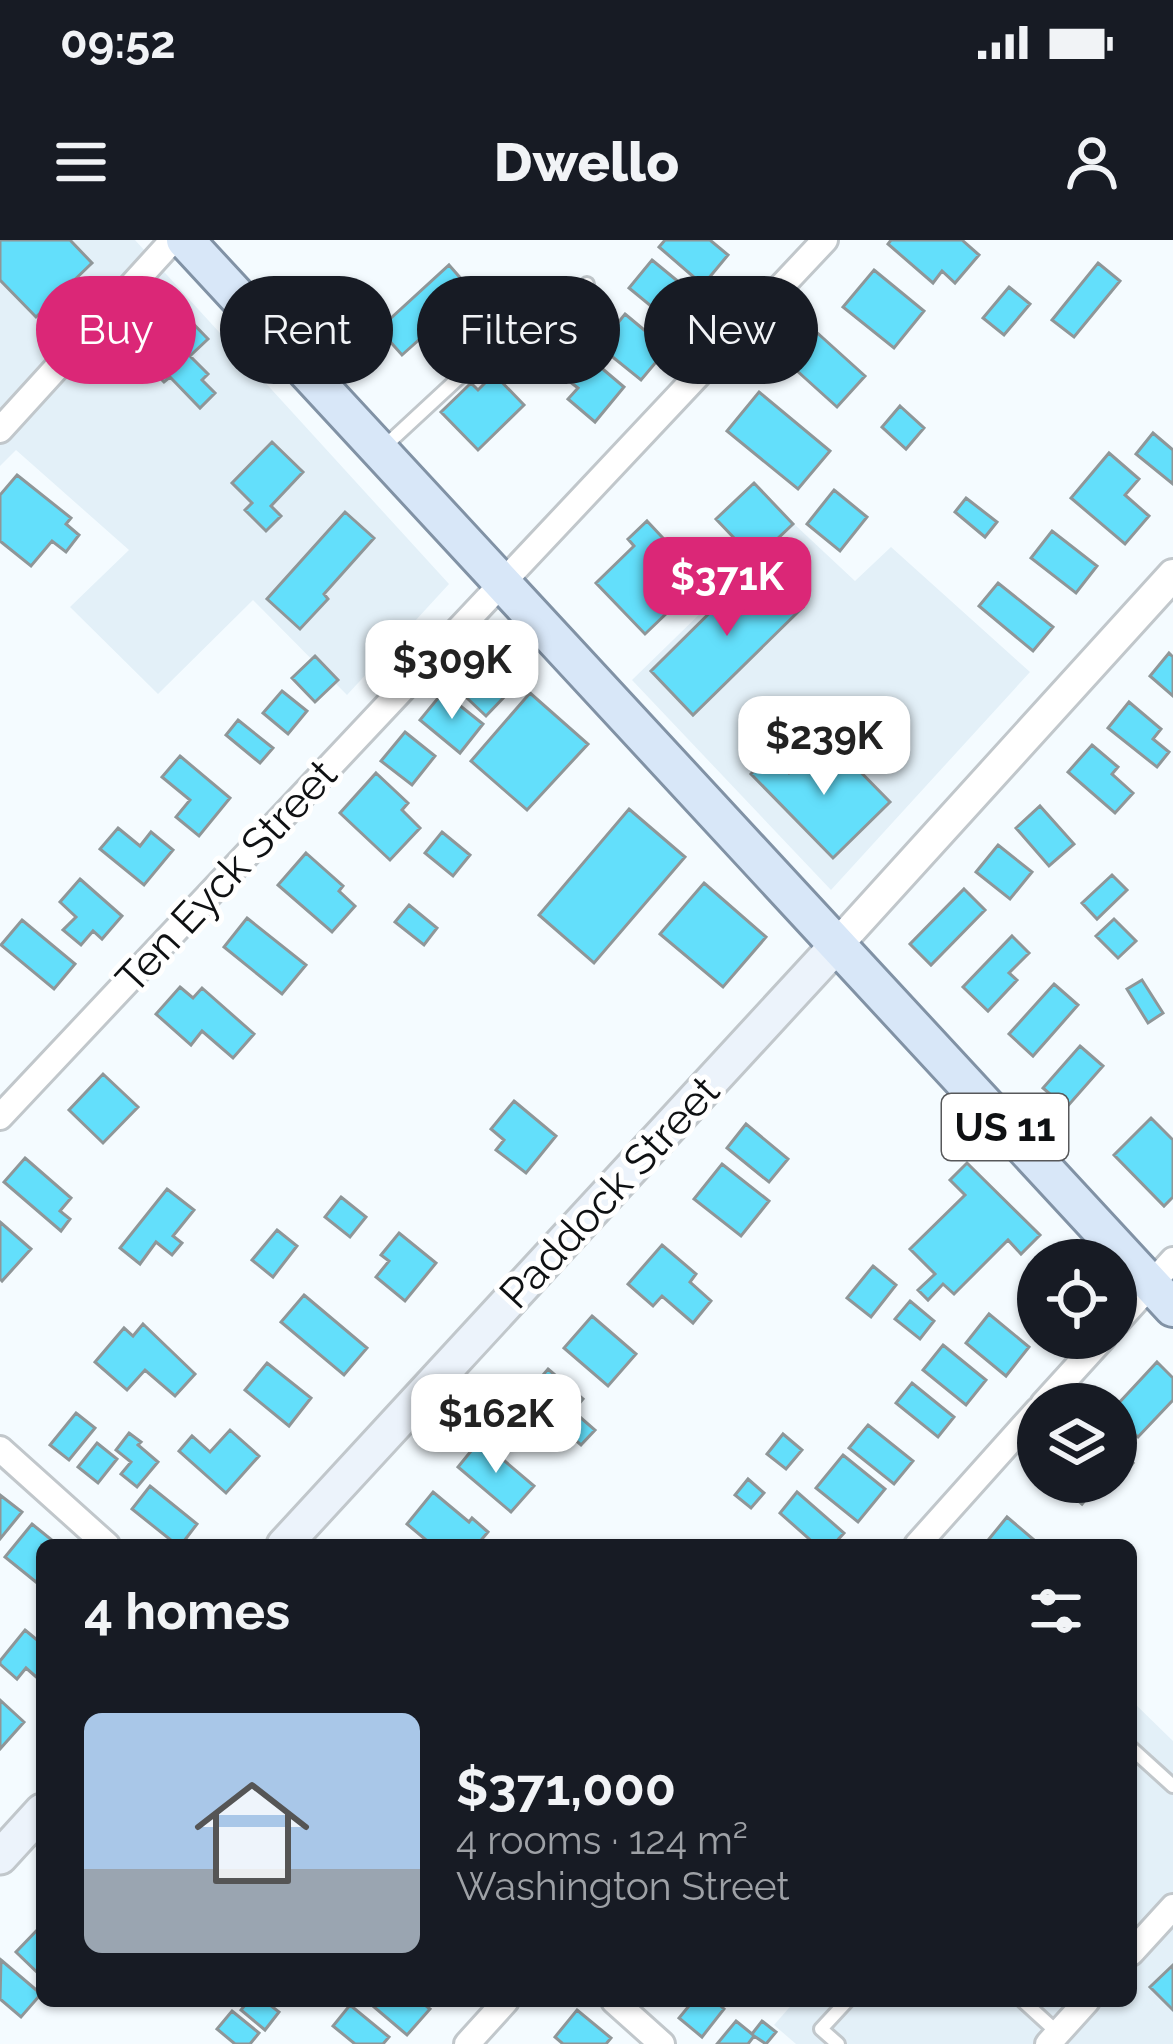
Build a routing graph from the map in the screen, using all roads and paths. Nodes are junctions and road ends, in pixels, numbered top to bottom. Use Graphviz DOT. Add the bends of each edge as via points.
graph roads {
  1 [pos="173,240"];
  2 [pos="185,240"];
  3 [pos="825,240"];
  4 [pos="451,384"];
  5 [pos="0,430"];
  6 [pos="379,451"];
  7 [pos="1173,575"];
  8 [pos="500,582"];
  9 [pos="837,945"];
  10 [pos="0,1117"];
  11 [pos="1166,1284"];
  12 [pos="1137,1307"];
  13 [pos="1084,1359"];
  14 [pos="1063,1383"];
  15 [pos="1017,1434"];
  16 [pos="0,1449"];
  17 [pos="100,1539"];
  18 [pos="290,1539"];
  19 [pos="922,1539"];
  20 [pos="1137,1753"];
  21 [pos="1173,1786"];
  22 [pos="36,1818"];
  23 [pos="0,1857"];
  24 [pos="1173,1907"];
  25 [pos="1137,1946"];
  26 [pos="501,2007"];
  27 [pos="621,2007"];
  28 [pos="841,2007"];
  29 [pos="1028,2007"];
  30 [pos="1082,2007"];
  31 [pos="1053,2038"];
  32 [pos="467,2044"];
  33 [pos="662,2044"];
  34 [pos="838,2044"];
  1 -- 5 [label="street"];
  2 -- 6 [label="main road, US 11"];
  3 -- 8 [label="street, Ten Eyck Street"];
  4 -- 6 [label="lane"];
  6 -- 8 [label="main road, US 11"];
  7 -- 9 [label="street"];
  8 -- 9 [label="main road, US 11"];
  8 -- 10 [label="street, Ten Eyck Street"];
  9 -- 11 [label="main road, US 11"];
  9 -- 18 [label="main road, Paddock Street"];
  11 -- 12 [label="street"];
  13 -- 14 [label="street"];
  15 -- 19 [label="street"];
  16 -- 17 [label="street"];
  20 -- 21 [label="lane"];
  22 -- 23 [label="main road"];
  24 -- 25 [label="street"];
  26 -- 32 [label="street"];
  27 -- 33 [label="street"];
  28 -- 34 [label="lane" via="821,2029"];
  29 -- 31 [label="lane"];
  30 -- 31 [label="street"];
}
